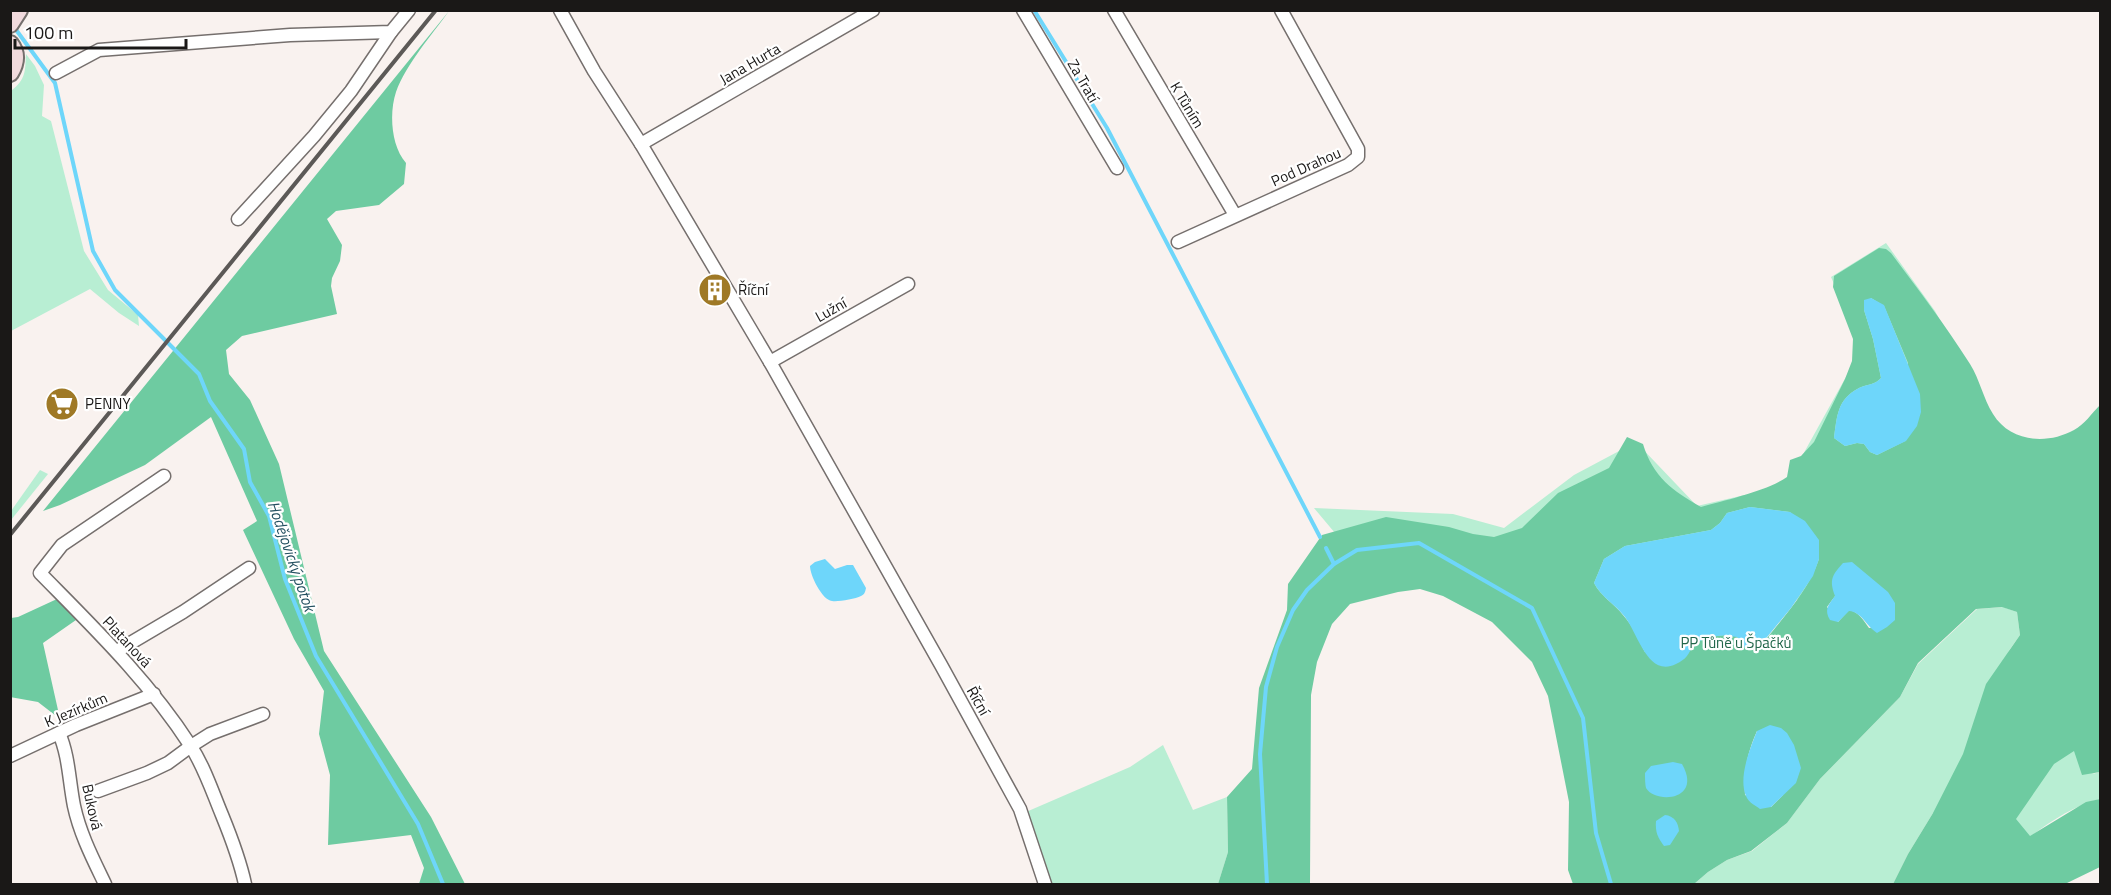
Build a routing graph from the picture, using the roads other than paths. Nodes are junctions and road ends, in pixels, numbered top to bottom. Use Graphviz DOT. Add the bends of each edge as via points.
graph roads {
  1 [pos="409,10"];
  2 [pos="560,10"];
  3 [pos="873,10"];
  4 [pos="1023,10"];
  5 [pos="1114,10"];
  6 [pos="1281,10"];
  7 [pos="391,32"];
  8 [pos="10,44"];
  9 [pos="10,73"];
  10 [pos="56,73"];
  11 [pos="641,144"];
  12 [pos="1117,168"];
  13 [pos="1235,215"];
  14 [pos="238,219"];
  15 [pos="1178,242"];
  16 [pos="908,284"];
  17 [pos="770,362"];
  18 [pos="164,476"];
  19 [pos="249,568"];
  20 [pos="117,651"];
  21 [pos="154,694"];
  22 [pos="258,720"];
  23 [pos="59,733"];
  24 [pos="190,746"];
  25 [pos="10,756"];
  26 [pos="98,791"];
  27 [pos="105,885"];
  28 [pos="245,885"];
  29 [pos="1045,885"];
  1 -- 7 [label="street"];
  2 -- 11 [label="street, Říční"];
  3 -- 11 [label="street, Jana Hurta"];
  4 -- 12 [label="street, Za Tratí"];
  5 -- 13 [label="street, K Tůním"];
  6 -- 13 [label="street, Pod Drahou" via="1358,149 1358,157"];
  7 -- 10 [label="street" via="290,35 99,50"];
  7 -- 14 [label="street" via="351,91"];
  8 -- 9 [label="main road" via="16,60"];
  11 -- 17 [label="street, Říční"];
  13 -- 15 [label="street, Pod Drahou"];
  16 -- 17 [label="street, Lužní"];
  17 -- 29 [label="street, Říční" via="1020,809"];
  18 -- 20 [label="street, Platanová" via="62,545 40,573"];
  19 -- 20 [label="street"];
  20 -- 21 [label="street, Platanová"];
  21 -- 23 [label="street, K Jezírkům"];
  21 -- 24 [label="street, Platanová"];
  22 -- 24 [label="street" via="210,734"];
  23 -- 25 [label="street, K Jezírkům"];
  23 -- 27 [label="street, Buková" via="81,832"];
  24 -- 26 [label="street" via="168,763"];
  24 -- 28 [label="street, Platanová" via="206,774"];
}
